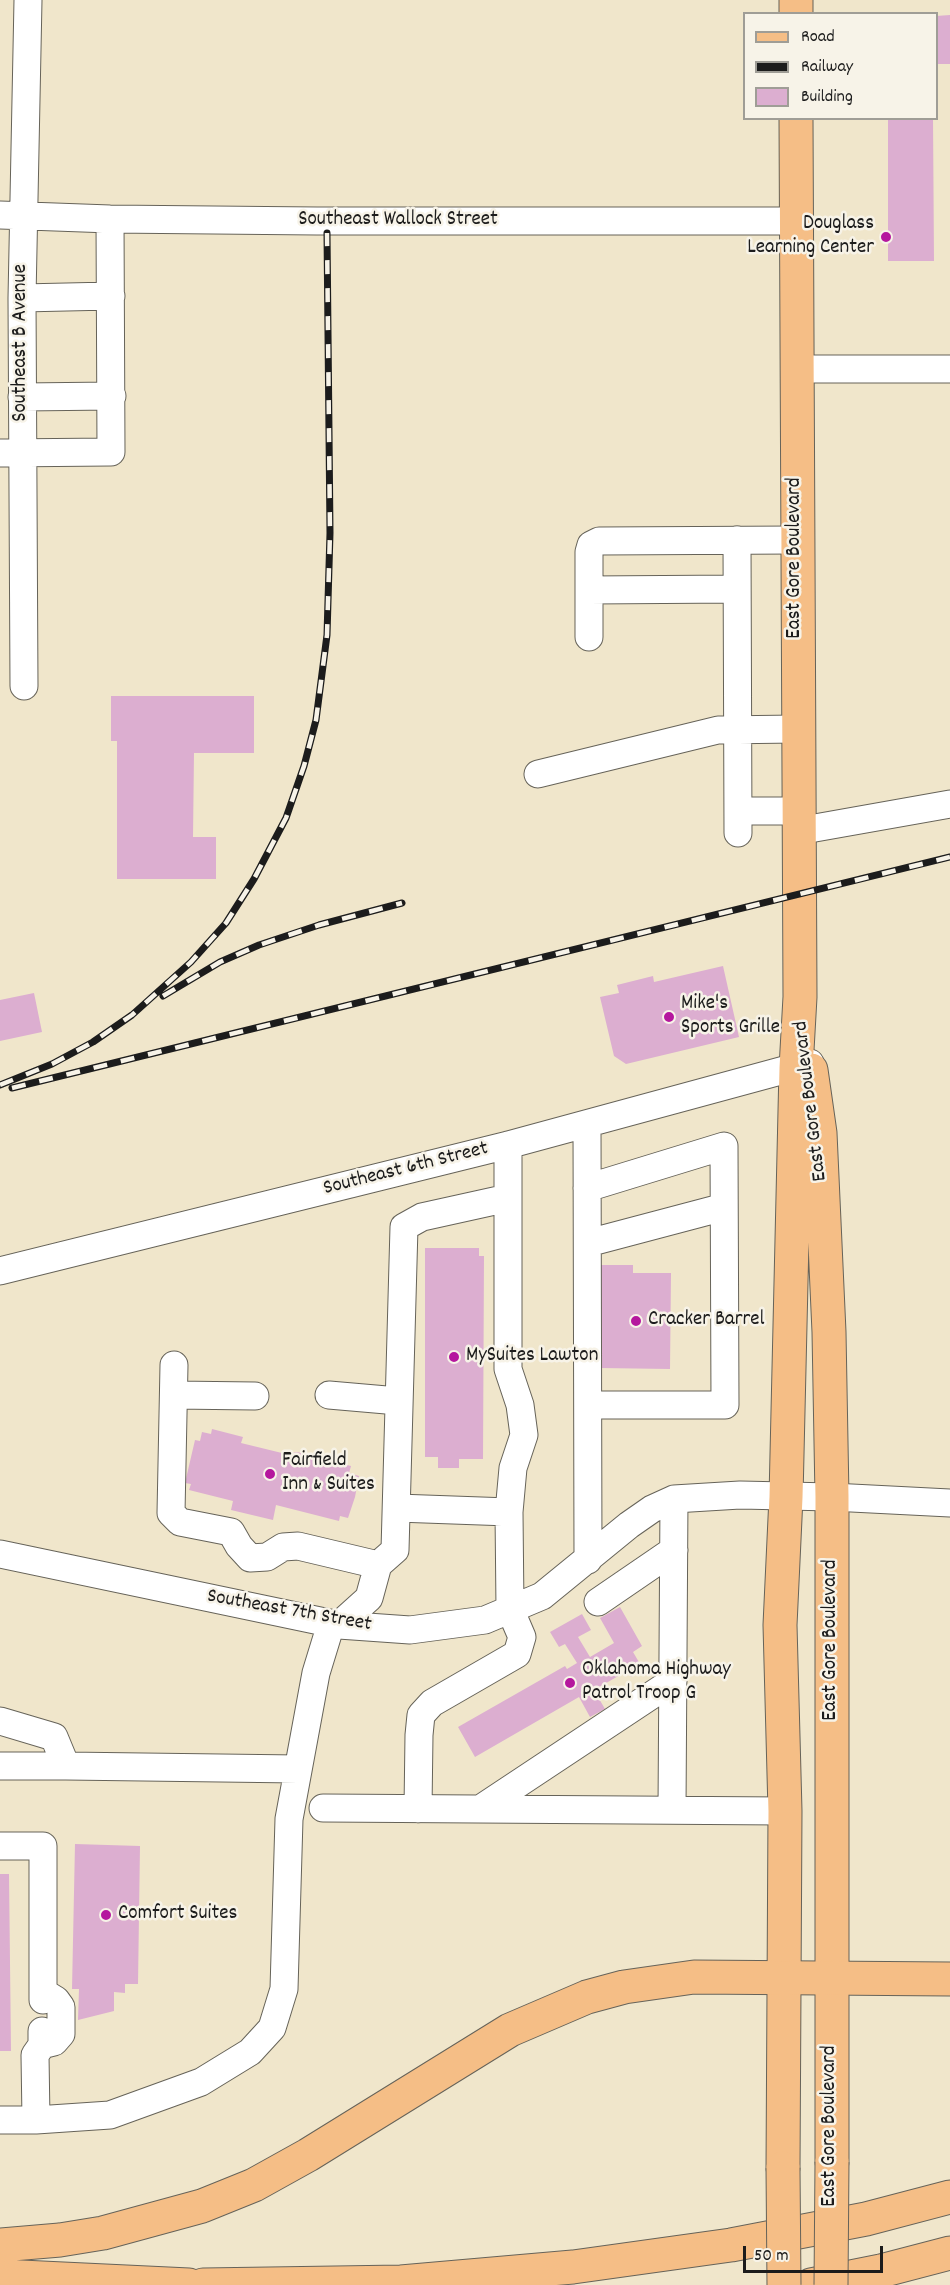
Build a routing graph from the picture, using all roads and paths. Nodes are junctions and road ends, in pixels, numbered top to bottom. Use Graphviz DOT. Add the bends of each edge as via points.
graph roads {
  1 [pos="28,0"];
  2 [pos="796,120"];
  3 [pos="12,215"];
  4 [pos="110,219"];
  5 [pos="795,221"];
  6 [pos="111,296"];
  7 [pos="22,298"];
  8 [pos="795,369"];
  9 [pos="950,369"];
  10 [pos="112,396"];
  11 [pos="22,397"];
  12 [pos="11,453"];
  13 [pos="738,540"];
  14 [pos="796,540"];
  15 [pos="738,589"];
  16 [pos="589,590"];
  17 [pos="589,637"];
  18 [pos="24,686"];
  19 [pos="738,729"];
  20 [pos="797,729"];
  21 [pos="538,774"];
  22 [pos="950,804"];
  23 [pos="798,821"];
  24 [pos="803,1066"];
  25 [pos="587,1124"];
  26 [pos="508,1145"];
  27 [pos="587,1188"];
  28 [pos="508,1198"];
  29 [pos="724,1207"];
  30 [pos="588,1243"];
  31 [pos="0,1271"];
  32 [pos="174,1365"];
  33 [pos="174,1395"];
  34 [pos="329,1395"];
  35 [pos="255,1396"];
  36 [pos="398,1401"];
  37 [pos="588,1405"];
  38 [pos="786,1497"];
  39 [pos="832,1497"];
  40 [pos="674,1499"];
  41 [pos="950,1503"];
  42 [pos="397,1508"];
  43 [pos="509,1512"];
  44 [pos="674,1550"];
  45 [pos="0,1554"];
  46 [pos="588,1560"];
  47 [pos="378,1565"];
  48 [pos="598,1602"];
  49 [pos="510,1609"];
  50 [pos="335,1624"];
  51 [pos="673,1681"];
  52 [pos="0,1721"];
  53 [pos="0,1766"];
  54 [pos="66,1766"];
  55 [pos="298,1769"];
  56 [pos="323,1808"];
  57 [pos="418,1809"];
  58 [pos="480,1809"];
  59 [pos="672,1810"];
  60 [pos="785,1811"];
  61 [pos="832,1811"];
  62 [pos="0,1846"];
  63 [pos="785,1977"];
  64 [pos="831,1977"];
  65 [pos="950,1978"];
  66 [pos="0,2120"];
  67 [pos="36,2120"];
  68 [pos="950,2198"];
  69 [pos="0,2245"];
  70 [pos="950,2253"];
  71 [pos="0,2276"];
  72 [pos="189,2285"];
  73 [pos="203,2285"];
  74 [pos="784,2285"];
  75 [pos="811,2285"];
  76 [pos="831,2285"];
  1 -- 3 [label="street, Southeast B Avenue"];
  2 -- 5 [label="main road, East Gore Boulevard"];
  3 -- 4 [label="street, Southeast Wallock Street"];
  3 -- 7 [label="street, Southeast B Avenue"];
  4 -- 5 [label="street, Southeast Wallock Street"];
  4 -- 6 [label="street"];
  5 -- 8 [label="main road, East Gore Boulevard"];
  6 -- 7 [label="street"];
  6 -- 10 [label="street"];
  7 -- 11 [label="street, Southeast B Avenue"];
  8 -- 9 [label="street"];
  8 -- 14 [label="main road, East Gore Boulevard"];
  10 -- 11 [label="street"];
  10 -- 12 [label="street" via="111,452"];
  11 -- 12 [label="street, Southeast B Avenue"];
  12 -- 18 [label="street, Southeast B Avenue"];
  13 -- 14 [label="street"];
  13 -- 15 [label="street"];
  13 -- 16 [label="street" via="599,541 591,545 589,552"];
  14 -- 20 [label="main road, East Gore Boulevard"];
  15 -- 16 [label="street"];
  15 -- 19 [label="street"];
  16 -- 17 [label="street"];
  19 -- 20 [label="street"];
  19 -- 21 [label="street" via="718,730"];
  19 -- 23 [label="street" via="738,822"];
  20 -- 23 [label="main road, East Gore Boulevard"];
  22 -- 23 [label="street"];
  23 -- 24 [label="main road, East Gore Boulevard"];
  24 -- 25 [label="street, Southeast 6th Street"];
  24 -- 38 [label="main road, East Gore Boulevard"];
  24 -- 39 [label="main road, East Gore Boulevard" via="820,1133"];
  25 -- 26 [label="street, Southeast 6th Street"];
  25 -- 27 [label="street"];
  26 -- 28 [label="street"];
  26 -- 31 [label="street, Southeast 6th Street"];
  27 -- 29 [label="street" via="724,1146"];
  27 -- 30 [label="street"];
  28 -- 36 [label="street" via="422,1217 404,1227"];
  28 -- 43 [label="street" via="508,1369 520,1405 524,1435 513,1468"];
  29 -- 30 [label="street"];
  29 -- 37 [label="street" via="725,1405"];
  30 -- 37 [label="street"];
  32 -- 33 [label="street"];
  33 -- 35 [label="street"];
  33 -- 47 [label="street" via="171,1513 180,1522 231,1532 250,1558 267,1557 283,1547 298,1545"];
  34 -- 36 [label="street"];
  36 -- 42 [label="street"];
  37 -- 46 [label="street"];
  38 -- 39 [label="street, Southeast 7th Street"];
  38 -- 40 [label="street, Southeast 7th Street"];
  38 -- 60 [label="main road, East Gore Boulevard" via="780,1625"];
  39 -- 41 [label="street, Southeast 7th Street"];
  39 -- 61 [label="main road, East Gore Boulevard"];
  40 -- 44 [label="street"];
  40 -- 46 [label="street, Southeast 7th Street" via="652,1509"];
  42 -- 43 [label="street"];
  42 -- 47 [label="street" via="395,1550"];
  43 -- 49 [label="street"];
  44 -- 48 [label="street"];
  44 -- 51 [label="street"];
  45 -- 50 [label="street, Southeast 7th Street"];
  46 -- 49 [label="street, Southeast 7th Street" via="542,1596"];
  47 -- 50 [label="street" via="369,1598"];
  49 -- 50 [label="street, Southeast 7th Street" via="485,1620 410,1630"];
  49 -- 57 [label="street" via="522,1637 517,1654 432,1703 421,1715"];
  50 -- 55 [label="street" via="316,1673"];
  51 -- 58 [label="street"];
  51 -- 59 [label="street"];
  52 -- 54 [label="street" via="54,1737"];
  53 -- 54 [label="street"];
  54 -- 55 [label="street"];
  55 -- 67 [label="street" via="289,1819 285,1989 272,2028 250,2052 201,2082 110,2115"];
  56 -- 57 [label="street"];
  57 -- 58 [label="street"];
  58 -- 59 [label="street"];
  59 -- 60 [label="street"];
  60 -- 61 [label="main road"];
  60 -- 63 [label="main road, East Gore Boulevard"];
  61 -- 64 [label="main road, East Gore Boulevard"];
  62 -- 67 [label="street" via="43,1846 43,1996 56,2000 61,2007 61,2034 54,2042 42,2038 36,2055"];
  63 -- 64 [label="main road"];
  63 -- 69 [label="main road" via="661,1980 587,1997 510,2030 308,2156 254,2185 202,2206 103,2234"];
  63 -- 74 [label="main road, East Gore Boulevard, bridge"];
  64 -- 65 [label="main road"];
  64 -- 76 [label="main road, East Gore Boulevard, bridge"];
  66 -- 67 [label="street"];
  68 -- 73 [label="main road" via="774,2237 573,2267 401,2282"];
  70 -- 75 [label="main road"];
  71 -- 72 [label="main road"];
}
